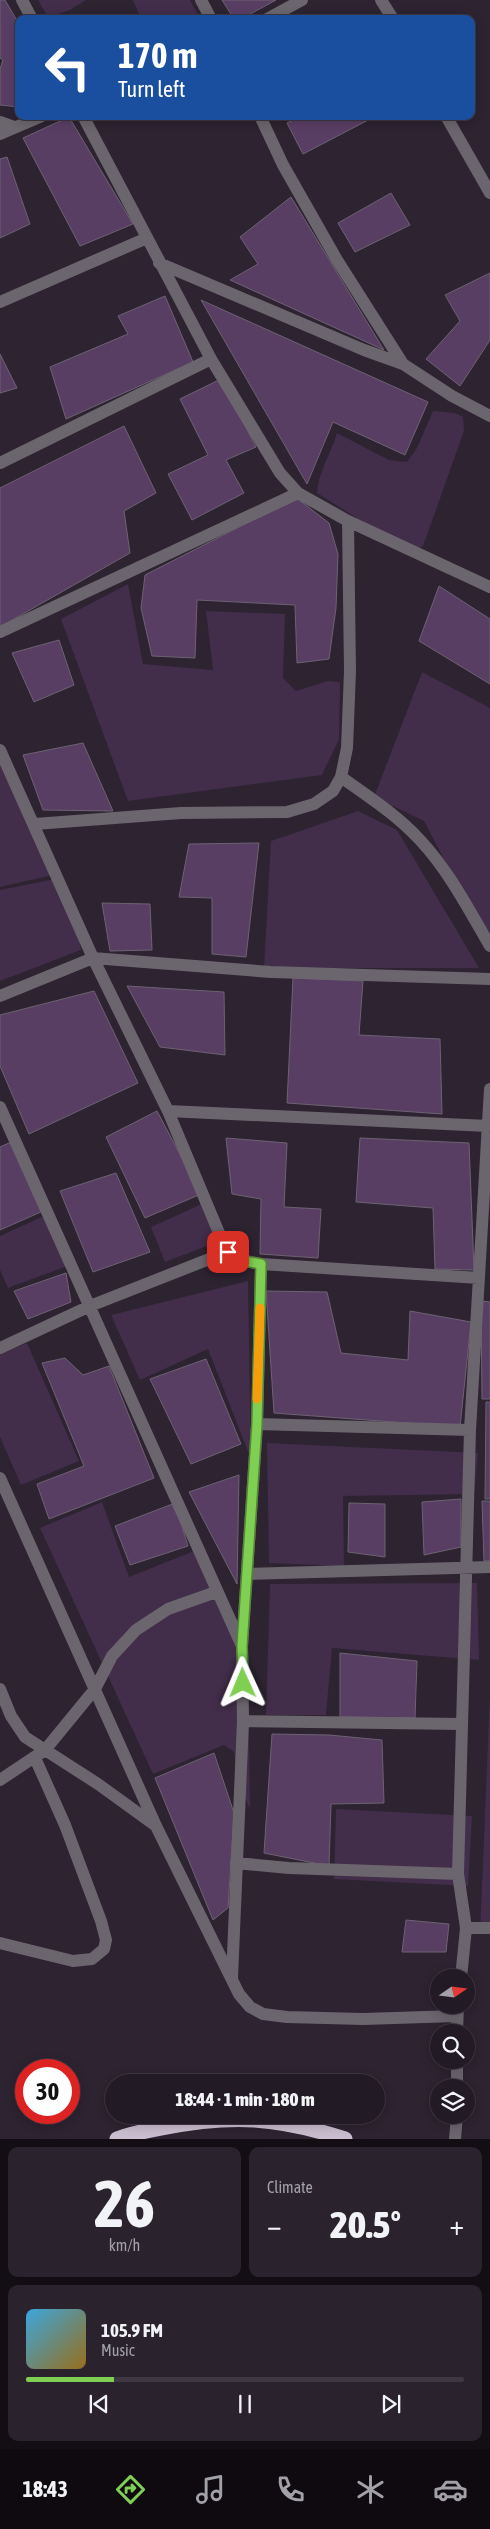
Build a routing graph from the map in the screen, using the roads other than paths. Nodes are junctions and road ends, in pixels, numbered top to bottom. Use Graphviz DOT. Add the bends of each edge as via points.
graph roads {
  1 [pos="22,0"];
  2 [pos="201,0"];
  3 [pos="302,0"];
  4 [pos="381,0"];
  5 [pos="30,15"];
  6 [pos="209,15"];
  7 [pos="274,15"];
  8 [pos="390,15"];
  9 [pos="32,120"];
  10 [pos="85,120"];
  11 [pos="262,120"];
  12 [pos="448,120"];
  13 [pos="0,122"];
  14 [pos="14,127"];
  15 [pos="0,134"];
  16 [pos="490,193"];
  17 [pos="147,238"];
  18 [pos="159,263"];
  19 [pos="0,302"];
  20 [pos="210,359"];
  21 [pos="403,364"];
  22 [pos="490,416"];
  23 [pos="0,463"];
  24 [pos="298,493"];
  25 [pos="348,521"];
  26 [pos="490,586"];
  27 [pos="0,632"];
  28 [pos="0,750"];
  29 [pos="342,777"];
  30 [pos="35,824"];
  31 [pos="490,946"];
  32 [pos="93,958"];
  33 [pos="490,979"];
  34 [pos="0,996"];
  35 [pos="490,1088"];
  36 [pos="0,1107"];
  37 [pos="168,1110"];
  38 [pos="488,1126"];
  39 [pos="228,1252"];
  40 [pos="261,1264"];
  41 [pos="479,1278"];
  42 [pos="484,1298"];
  43 [pos="90,1306"];
  44 [pos="0,1348"];
  45 [pos="257,1424"];
  46 [pos="470,1430"];
  47 [pos="0,1478"];
  48 [pos="490,1567"];
  49 [pos="466,1568"];
  50 [pos="247,1574"];
  51 [pos="216,1592"];
  52 [pos="242,1646"];
  53 [pos="0,1689"];
  54 [pos="95,1689"];
  55 [pos="243,1720"];
  56 [pos="462,1724"];
  57 [pos="45,1750"];
  58 [pos="35,1758"];
  59 [pos="0,1780"];
  60 [pos="156,1826"];
  61 [pos="236,1863"];
  62 [pos="458,1874"];
  63 [pos="466,1928"];
  64 [pos="490,1928"];
  65 [pos="0,1943"];
  66 [pos="462,1969"];
  67 [pos="232,1978"];
  68 [pos="430,2013"];
  69 [pos="456,2124"];
  70 [pos="117,2139"];
  71 [pos="345,2139"];
  72 [pos="455,2139"];
  1 -- 5 [label="street"];
  2 -- 6 [label="street"];
  3 -- 7 [label="street"];
  4 -- 8 [label="street"];
  9 -- 14 [label="street"];
  10 -- 17 [label="street"];
  11 -- 21 [label="street" via="283,165 337,260"];
  12 -- 16 [label="street"];
  13 -- 14 [label="street"];
  14 -- 15 [label="street"];
  17 -- 18 [label="street"];
  17 -- 19 [label="street"];
  18 -- 20 [label="street"];
  18 -- 21 [label="street"];
  20 -- 23 [label="street"];
  20 -- 24 [label="street" via="269,456"];
  21 -- 22 [label="street"];
  24 -- 25 [label="street"];
  24 -- 27 [label="street"];
  25 -- 26 [label="street"];
  25 -- 29 [label="street" via="350,671 347,748"];
  28 -- 30 [label="street"];
  29 -- 30 [label="street" via="333,791 314,804 287,812 181,813"];
  29 -- 31 [label="street" via="390,812 421,841 446,872"];
  30 -- 32 [label="street"];
  32 -- 33 [label="street" via="272,972"];
  32 -- 34 [label="street"];
  32 -- 37 [label="street"];
  35 -- 38 [label="street"];
  36 -- 43 [label="street"];
  37 -- 38 [label="street"];
  37 -- 39 [label="street"];
  38 -- 41 [label="street"];
  39 -- 40 [label="street" via="240,1260"];
  39 -- 43 [label="street"];
  40 -- 41 [label="street"];
  40 -- 45 [label="street"];
  41 -- 42 [label="street"];
  42 -- 46 [label="street"];
  43 -- 44 [label="street"];
  43 -- 51 [label="street"];
  45 -- 46 [label="street"];
  45 -- 50 [label="street"];
  46 -- 49 [label="street"];
  47 -- 54 [label="street"];
  48 -- 49 [label="street"];
  49 -- 50 [label="street"];
  49 -- 56 [label="street"];
  50 -- 52 [label="street"];
  51 -- 52 [label="street"];
  51 -- 54 [label="street" via="168,1608 136,1630 112,1656"];
  52 -- 55 [label="street"];
  53 -- 57 [label="street" via="18,1730"];
  54 -- 57 [label="street"];
  54 -- 60 [label="street"];
  55 -- 56 [label="street"];
  55 -- 61 [label="street"];
  56 -- 62 [label="street"];
  57 -- 58 [label="street"];
  57 -- 60 [label="street"];
  58 -- 59 [label="street"];
  58 -- 65 [label="street" via="65,1825 106,1940 104,1948 92,1959 73,1961"];
  60 -- 67 [label="street"];
  61 -- 62 [label="street"];
  61 -- 67 [label="street"];
  62 -- 63 [label="street"];
  63 -- 64 [label="street"];
  63 -- 66 [label="street"];
  67 -- 68 [label="street" via="239,1994 263,2014 363,2019"];
  69 -- 72 [label="street"];
  70 -- 71 [label="highway" via="184,2124 237,2118 282,2122"];
}
